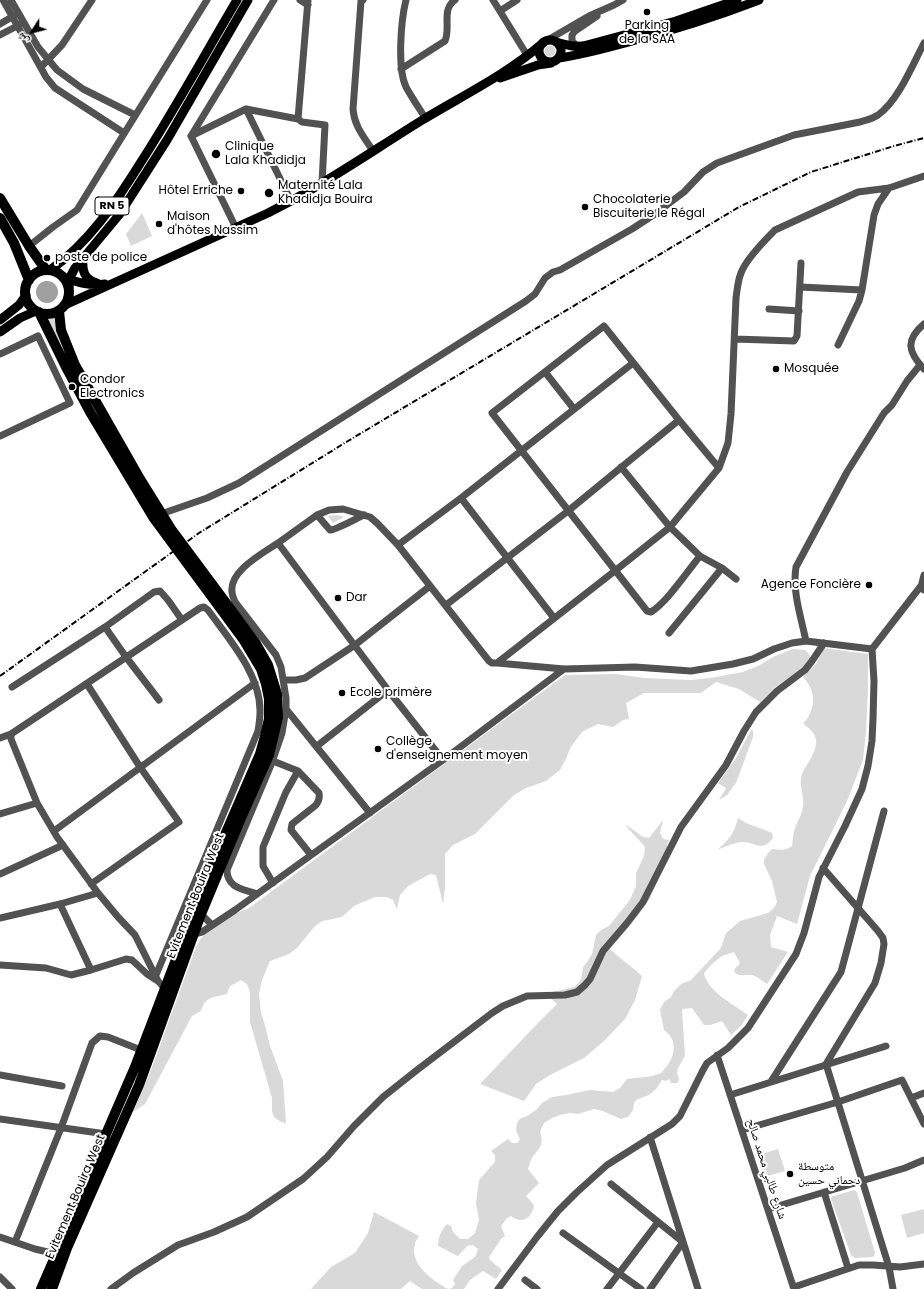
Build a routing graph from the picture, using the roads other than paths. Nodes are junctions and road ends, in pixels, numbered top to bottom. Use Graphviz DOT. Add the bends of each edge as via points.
graph roads {
  1 [pos="3,0"];
  2 [pos="11,0"];
  3 [pos="92,0"];
  4 [pos="207,0"];
  5 [pos="237,0"];
  6 [pos="248,0"];
  7 [pos="274,0"];
  8 [pos="300,0"];
  9 [pos="363,0"];
  10 [pos="406,0"];
  11 [pos="455,0"];
  12 [pos="493,0"];
  13 [pos="517,0"];
  14 [pos="622,0"];
  15 [pos="737,0"];
  16 [pos="759,0"];
  17 [pos="308,2"];
  18 [pos="614,5"];
  19 [pos="500,11"];
  20 [pos="16,15"];
  21 [pos="0,24"];
  22 [pos="21,24"];
  23 [pos="0,35"];
  24 [pos="572,35"];
  25 [pos="544,42"];
  26 [pos="556,42"];
  27 [pos="924,43"];
  28 [pos="566,45"];
  29 [pos="581,47"];
  30 [pos="527,55"];
  31 [pos="558,58"];
  32 [pos="49,60"];
  33 [pos="41,67"];
  34 [pos="401,69"];
  35 [pos="491,80"];
  36 [pos="246,109"];
  37 [pos="135,115"];
  38 [pos="298,119"];
  39 [pos="426,119"];
  40 [pos="124,133"];
  41 [pos="190,136"];
  42 [pos="374,151"];
  43 [pos="924,176"];
  44 [pos="322,183"];
  45 [pos="889,188"];
  46 [pos="0,198"];
  47 [pos="291,201"];
  48 [pos="0,218"];
  49 [pos="236,228"];
  50 [pos="29,246"];
  51 [pos="83,258"];
  52 [pos="801,263"];
  53 [pos="48,270"];
  54 [pos="29,280"];
  55 [pos="120,280"];
  56 [pos="67,281"];
  57 [pos="104,284"];
  58 [pos="800,288"];
  59 [pos="862,290"];
  60 [pos="26,295"];
  61 [pos="62,308"];
  62 [pos="769,309"];
  63 [pos="799,311"];
  64 [pos="37,312"];
  65 [pos="0,320"];
  66 [pos="924,324"];
  67 [pos="0,332"];
  68 [pos="41,333"];
  69 [pos="735,339"];
  70 [pos="838,345"];
  71 [pos="0,354"];
  72 [pos="633,363"];
  73 [pos="922,367"];
  74 [pos="545,372"];
  75 [pos="574,409"];
  76 [pos="679,420"];
  77 [pos="0,435"];
  78 [pos="521,451"];
  79 [pos="621,467"];
  80 [pos="719,468"];
  81 [pos="461,498"];
  82 [pos="568,511"];
  83 [pos="157,515"];
  84 [pos="317,515"];
  85 [pos="364,515"];
  86 [pos="670,526"];
  87 [pos="278,543"];
  88 [pos="398,545"];
  89 [pos="700,556"];
  90 [pos="507,558"];
  91 [pos="193,566"];
  92 [pos="722,568"];
  93 [pos="616,570"];
  94 [pos="924,575"];
  95 [pos="736,579"];
  96 [pos="923,585"];
  97 [pos="430,586"];
  98 [pos="232,592"];
  99 [pos="222,597"];
  100 [pos="446,605"];
  101 [pos="554,618"];
  102 [pos="182,620"];
  103 [pos="105,627"];
  104 [pos="669,633"];
  105 [pos="806,641"];
  106 [pos="824,643"];
  107 [pos="355,645"];
  108 [pos="872,649"];
  109 [pos="126,657"];
  110 [pos="497,663"];
  111 [pos="564,669"];
  112 [pos="284,680"];
  113 [pos="255,683"];
  114 [pos="87,684"];
  115 [pos="12,686"];
  116 [pos="388,690"];
  117 [pos="160,700"];
  118 [pos="286,709"];
  119 [pos="11,734"];
  120 [pos="0,738"];
  121 [pos="317,746"];
  122 [pos="443,760"];
  123 [pos="273,761"];
  124 [pos="140,767"];
  125 [pos="298,771"];
  126 [pos="37,803"];
  127 [pos="884,810"];
  128 [pos="370,813"];
  129 [pos="0,814"];
  130 [pos="54,830"];
  131 [pos="63,846"];
  132 [pos="311,855"];
  133 [pos="823,868"];
  134 [pos="0,874"];
  135 [pos="273,882"];
  136 [pos="91,884"];
  137 [pos="98,893"];
  138 [pos="257,894"];
  139 [pos="60,904"];
  140 [pos="858,908"];
  141 [pos="198,912"];
  142 [pos="0,918"];
  143 [pos="212,925"];
  144 [pos="190,933"];
  145 [pos="0,965"];
  146 [pos="91,970"];
  147 [pos="163,985"];
  148 [pos="886,1046"];
  149 [pos="141,1050"];
  150 [pos="717,1055"];
  151 [pos="826,1064"];
  152 [pos="0,1075"];
  153 [pos="772,1080"];
  154 [pos="62,1086"];
  155 [pos="924,1093"];
  156 [pos="730,1095"];
  157 [pos="911,1098"];
  158 [pos="838,1102"];
  159 [pos="0,1119"];
  160 [pos="924,1124"];
  161 [pos="61,1128"];
  162 [pos="742,1130"];
  163 [pos="106,1134"];
  164 [pos="650,1137"];
  165 [pos="924,1160"];
  166 [pos="862,1181"];
  167 [pos="611,1184"];
  168 [pos="824,1192"];
  169 [pos="768,1209"];
  170 [pos="658,1222"];
  171 [pos="563,1233"];
  172 [pos="0,1237"];
  173 [pos="15,1242"];
  174 [pos="683,1242"];
  175 [pos="56,1254"];
  176 [pos="924,1264"];
  177 [pos="889,1267"];
  178 [pos="848,1268"];
  179 [pos="619,1274"];
  180 [pos="0,1277"];
  181 [pos="525,1280"];
  182 [pos="794,1288"];
  183 [pos="12,1289"];
  184 [pos="41,1289"];
  185 [pos="52,1289"];
  186 [pos="111,1289"];
  187 [pos="498,1289"];
  188 [pos="537,1289"];
  189 [pos="607,1289"];
  190 [pos="641,1289"];
  191 [pos="650,1289"];
  192 [pos="698,1289"];
  193 [pos="893,1289"];
  1 -- 20 [label="street"];
  2 -- 20 [label="street"];
  3 -- 32 [label="street"];
  4 -- 37 [label="street"];
  5 -- 53 [label="main road, RN 5" via="161,131 113,206 84,240 59,264"];
  6 -- 51 [label="main road, RN 5" via="168,140 113,223"];
  7 -- 41 [label="street"];
  8 -- 17 [label="street"];
  9 -- 42 [label="street" via="353,109 358,128"];
  10 -- 34 [label="street" via="402,23"];
  11 -- 34 [label="street" via="447,9 445,41"];
  12 -- 19 [label="street"];
  13 -- 19 [label="street"];
  14 -- 18 [label="street"];
  15 -- 29 [label="main road" via="676,21"];
  16 -- 31 [label="main road" via="656,35"];
  17 -- 38 [label="street"];
  18 -- 24 [label="street"];
  18 -- 25 [label="street"];
  19 -- 30 [label="street"];
  20 -- 21 [label="street"];
  20 -- 22 [label="street"];
  22 -- 23 [label="street"];
  22 -- 32 [label="street"];
  22 -- 33 [label="street"];
  24 -- 28 [label="street"];
  24 -- 29 [label="street" via="572,41"];
  25 -- 26 [label="main road"];
  25 -- 30 [label="main road"];
  25 -- 31 [label="main road" via="539,50 541,57 546,62"];
  26 -- 28 [label="main road"];
  26 -- 31 [label="main road" via="561,47"];
  27 -- 83 [label="street" via="892,102 878,115 860,122 794,135 717,163 655,214 610,242 553,272 526,301 281,457 239,483 207,498"];
  28 -- 29 [label="main road"];
  28 -- 31 [label="street"];
  30 -- 35 [label="main road"];
  31 -- 35 [label="main road"];
  32 -- 33 [label="street"];
  32 -- 37 [label="street" via="57,70 84,89"];
  33 -- 40 [label="street" via="55,88"];
  34 -- 39 [label="street" via="406,86"];
  35 -- 39 [label="main road"];
  36 -- 38 [label="street"];
  36 -- 41 [label="street"];
  36 -- 47 [label="street"];
  37 -- 40 [label="street"];
  38 -- 44 [label="street" via="302,122 325,125"];
  39 -- 42 [label="main road"];
  40 -- 50 [label="street" via="77,210"];
  41 -- 49 [label="street"];
  42 -- 44 [label="main road"];
  43 -- 45 [label="street"];
  44 -- 47 [label="main road"];
  45 -- 59 [label="street" via="874,214"];
  45 -- 69 [label="street" via="858,192 775,230 741,272 736,298"];
  46 -- 50 [label="highway"];
  47 -- 49 [label="main road"];
  48 -- 54 [label="highway" via="14,243"];
  49 -- 55 [label="main road"];
  50 -- 53 [label="highway"];
  51 -- 56 [label="main road, RN 5"];
  51 -- 57 [label="main road" via="83,270 87,278"];
  52 -- 58 [label="street"];
  53 -- 54 [label="highway" via="36,273"];
  53 -- 56 [label="highway" via="55,271"];
  54 -- 60 [label="highway"];
  55 -- 57 [label="main road"];
  55 -- 61 [label="main road"];
  56 -- 57 [label="main road"];
  56 -- 61 [label="highway" via="69,297"];
  58 -- 59 [label="street"];
  58 -- 63 [label="street"];
  59 -- 70 [label="street"];
  60 -- 64 [label="highway" via="27,301"];
  60 -- 65 [label="main road" via="19,305"];
  61 -- 64 [label="highway" via="49,314"];
  61 -- 83 [label="highway" via="61,330 75,365 140,479"];
  62 -- 63 [label="street"];
  63 -- 69 [label="street" via="797,336 794,341"];
  64 -- 67 [label="main road" via="20,318"];
  64 -- 68 [label="highway"];
  66 -- 73 [label="street" via="916,330 910,349"];
  68 -- 71 [label="street"];
  68 -- 77 [label="street" via="70,403"];
  68 -- 83 [label="highway" via="67,370 90,412"];
  69 -- 80 [label="street" via="728,443"];
  72 -- 74 [label="street" via="604,326"];
  72 -- 75 [label="street"];
  72 -- 76 [label="street"];
  73 -- 105 [label="street" via="907,382 884,413 847,472 796,567 794,578"];
  74 -- 75 [label="street"];
  74 -- 78 [label="street" via="492,413"];
  75 -- 78 [label="street"];
  76 -- 79 [label="street"];
  76 -- 80 [label="street"];
  78 -- 81 [label="street"];
  78 -- 82 [label="street"];
  79 -- 82 [label="street"];
  79 -- 86 [label="street"];
  80 -- 86 [label="street"];
  81 -- 88 [label="street"];
  81 -- 90 [label="street"];
  82 -- 90 [label="street"];
  82 -- 93 [label="street"];
  83 -- 91 [label="highway, Evitement Bouira West"];
  84 -- 85 [label="street" via="329,510 343,509"];
  84 -- 85 [label="street" via="330,530 334,530"];
  84 -- 87 [label="street"];
  85 -- 88 [label="street" via="377,523"];
  86 -- 89 [label="street"];
  86 -- 93 [label="street"];
  87 -- 98 [label="street" via="243,568 236,576"];
  87 -- 107 [label="street"];
  88 -- 97 [label="street"];
  89 -- 92 [label="street"];
  89 -- 93 [label="street" via="666,598 651,612 647,611"];
  90 -- 100 [label="street"];
  90 -- 101 [label="street"];
  91 -- 99 [label="highway, Evitement Bouira West"];
  91 -- 141 [label="highway, Evitement Bouira West" via="253,654 261,669 269,699 269,719 260,754"];
  92 -- 95 [label="street"];
  92 -- 104 [label="street"];
  93 -- 101 [label="street"];
  94 -- 96 [label="street"];
  96 -- 108 [label="street"];
  97 -- 100 [label="street"];
  97 -- 107 [label="street"];
  98 -- 99 [label="street"];
  98 -- 112 [label="street" via="235,602 276,655 282,667"];
  99 -- 141 [label="highway, Evitement Bouira West" via="255,642 268,665 277,694 278,717 269,755"];
  100 -- 110 [label="street" via="489,661"];
  101 -- 110 [label="street"];
  102 -- 103 [label="street" via="160,591 154,592"];
  102 -- 109 [label="street"];
  102 -- 113 [label="street" via="200,608 208,610 248,668"];
  103 -- 109 [label="street"];
  103 -- 115 [label="street"];
  105 -- 106 [label="street"];
  105 -- 111 [label="street" via="792,643 753,659 709,669"];
  106 -- 108 [label="street"];
  106 -- 186 [label="street" via="805,670 777,691 756,712 726,766 681,827 643,902 603,951 585,985 577,992 565,995 528,996 492,1012 388,1093 303,1179 247,1217 178,1245"];
  107 -- 112 [label="street" via="305,678"];
  107 -- 116 [label="street"];
  108 -- 133 [label="street" via="873,719 868,766 862,789"];
  109 -- 114 [label="street"];
  109 -- 117 [label="street"];
  110 -- 111 [label="street"];
  111 -- 122 [label="street"];
  112 -- 118 [label="street"];
  113 -- 124 [label="street"];
  113 -- 147 [label="street" via="259,696 258,731"];
  114 -- 119 [label="street"];
  114 -- 124 [label="street"];
  116 -- 121 [label="street"];
  116 -- 122 [label="street"];
  118 -- 121 [label="street"];
  118 -- 123 [label="street"];
  119 -- 120 [label="street"];
  119 -- 126 [label="street"];
  121 -- 128 [label="street"];
  122 -- 128 [label="street"];
  123 -- 125 [label="street"];
  123 -- 138 [label="street" via="226,870 230,882 238,888"];
  124 -- 130 [label="street"];
  124 -- 136 [label="street" via="179,822"];
  125 -- 132 [label="street" via="320,796 316,805 291,827"];
  125 -- 135 [label="street" via="286,792 263,848 263,866"];
  126 -- 129 [label="street"];
  126 -- 130 [label="street"];
  127 -- 140 [label="street"];
  128 -- 132 [label="street"];
  130 -- 131 [label="street"];
  131 -- 134 [label="street"];
  131 -- 136 [label="street"];
  132 -- 135 [label="street"];
  133 -- 140 [label="street"];
  133 -- 150 [label="street" via="796,954 748,1028"];
  135 -- 138 [label="street"];
  136 -- 137 [label="street"];
  137 -- 139 [label="street"];
  137 -- 147 [label="street" via="135,935"];
  138 -- 143 [label="street"];
  139 -- 142 [label="street"];
  139 -- 146 [label="street"];
  140 -- 151 [label="street" via="883,938 881,963 875,983"];
  140 -- 153 [label="street" via="841,972"];
  141 -- 143 [label="street"];
  141 -- 144 [label="highway, Evitement Bouira West"];
  143 -- 144 [label="street" via="202,932"];
  144 -- 147 [label="highway, Evitement Bouira West"];
  145 -- 146 [label="street" via="46,968 71,975"];
  146 -- 147 [label="street" via="126,959 132,960"];
  147 -- 149 [label="highway, Evitement Bouira West"];
  147 -- 185 [label="highway, Evitement Bouira West" via="139,1085 67,1248"];
  148 -- 151 [label="street"];
  149 -- 161 [label="street" via="108,1037 100,1036 92,1043"];
  149 -- 163 [label="highway, Evitement Bouira West"];
  150 -- 156 [label="street, شارع طالبي محمد صالح"];
  150 -- 164 [label="street" via="707,1063 680,1116"];
  151 -- 153 [label="street"];
  151 -- 158 [label="street"];
  152 -- 154 [label="street"];
  153 -- 156 [label="street"];
  155 -- 157 [label="street"];
  156 -- 162 [label="street, شارع طالبي محمد صالح"];
  157 -- 158 [label="street" via="902,1080"];
  157 -- 160 [label="street"];
  158 -- 162 [label="street"];
  158 -- 166 [label="street"];
  159 -- 161 [label="street"];
  161 -- 163 [label="street"];
  161 -- 173 [label="street"];
  162 -- 169 [label="street, شارع طالبي محمد صالح"];
  163 -- 175 [label="highway, Evitement Bouira West"];
  164 -- 174 [label="street"];
  164 -- 187 [label="street" via="607,1165 558,1211"];
  165 -- 166 [label="street"];
  166 -- 168 [label="street"];
  166 -- 177 [label="street"];
  167 -- 170 [label="street"];
  168 -- 169 [label="street"];
  168 -- 178 [label="street"];
  169 -- 182 [label="street, شارع طالبي محمد صالح"];
  170 -- 174 [label="street"];
  170 -- 179 [label="street"];
  171 -- 179 [label="street"];
  172 -- 173 [label="street"];
  173 -- 175 [label="street"];
  174 -- 191 [label="street"];
  174 -- 192 [label="street"];
  175 -- 184 [label="highway, Evitement Bouira West"];
  176 -- 177 [label="street"];
  177 -- 178 [label="street" via="860,1265"];
  177 -- 193 [label="street"];
  178 -- 182 [label="street"];
  179 -- 189 [label="street"];
  179 -- 190 [label="street"];
  180 -- 183 [label="street"];
  181 -- 188 [label="street"];
}
